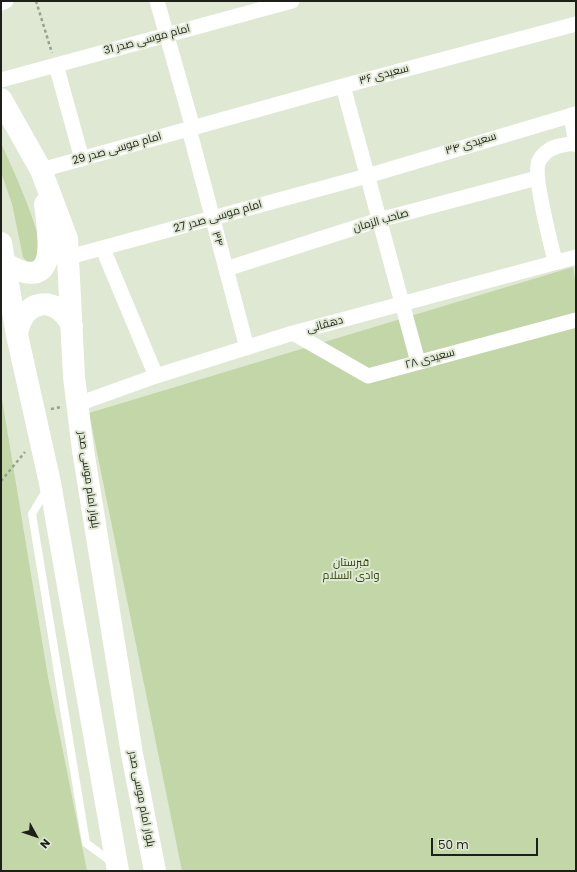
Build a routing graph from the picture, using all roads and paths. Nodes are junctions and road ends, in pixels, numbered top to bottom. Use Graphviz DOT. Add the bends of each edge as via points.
graph roads {
  1 [pos="6,1"];
  2 [pos="36,1"];
  3 [pos="157,1"];
  4 [pos="292,1"];
  5 [pos="1,3"];
  6 [pos="576,24"];
  7 [pos="166,35"];
  8 [pos="56,65"];
  9 [pos="1,80"];
  10 [pos="343,86"];
  11 [pos="1,99"];
  12 [pos="574,114"];
  13 [pos="191,129"];
  14 [pos="576,144"];
  15 [pos="82,159"];
  16 [pos="41,170"];
  17 [pos="367,176"];
  18 [pos="537,178"];
  19 [pos="211,219"];
  20 [pos="379,220"];
  21 [pos="1,243"];
  22 [pos="103,249"];
  23 [pos="576,256"];
  24 [pos="69,257"];
  25 [pos="555,261"];
  26 [pos="6,264"];
  27 [pos="226,269"];
  28 [pos="402,305"];
  29 [pos="576,320"];
  30 [pos="72,326"];
  31 [pos="293,333"];
  32 [pos="17,335"];
  33 [pos="247,348"];
  34 [pos="418,362"];
  35 [pos="156,376"];
  36 [pos="78,404"];
  37 [pos="34,412"];
  38 [pos="40,435"];
  39 [pos="1,481"];
  40 [pos="118,868"];
  41 [pos="155,871"];
  1 -- 5 [label="street"];
  2 -- 8 [label="path"];
  3 -- 7 [label="street, ۳۴"];
  4 -- 7 [label="street, امام موسی صدر 31"];
  6 -- 10 [label="street, سعیدی ۳۶"];
  7 -- 8 [label="street, امام موسی صدر 31"];
  7 -- 13 [label="street, ۳۴"];
  8 -- 9 [label="street, امام موسی صدر 31"];
  8 -- 15 [label="street"];
  10 -- 13 [label="street, سعیدی ۳۶"];
  10 -- 17 [label="street"];
  11 -- 16 [label="main road, بلوار امام موسی صدر"];
  12 -- 14 [label="street"];
  12 -- 17 [label="street, سعیدی ۳۴"];
  13 -- 15 [label="street, امام موسی صدر 29"];
  13 -- 19 [label="street, ۳۴"];
  14 -- 18 [label="street" via="554,146 544,153 538,162"];
  15 -- 16 [label="street, امام موسی صدر 29"];
  16 -- 24 [label="main road, بلوار امام موسی صدر" via="67,239"];
  16 -- 26 [label="main road" via="50,244 48,260 40,270 30,274"];
  17 -- 19 [label="street, امام موسی صدر 27"];
  17 -- 20 [label="street"];
  18 -- 20 [label="street, صاحب الزمان"];
  18 -- 25 [label="street"];
  19 -- 22 [label="street, امام موسی صدر 27"];
  19 -- 27 [label="street, ۳۴"];
  20 -- 27 [label="street, صاحب الزمان"];
  20 -- 28 [label="street"];
  21 -- 26 [label="main road"];
  22 -- 24 [label="street, امام موسی صدر 27"];
  22 -- 35 [label="street"];
  23 -- 25 [label="street, دهقانی"];
  24 -- 30 [label="main road, بلوار امام موسی صدر"];
  25 -- 28 [label="street, دهقانی"];
  26 -- 32 [label="main road"];
  27 -- 33 [label="street, ۳۴"];
  28 -- 31 [label="street, دهقانی"];
  28 -- 34 [label="street"];
  29 -- 34 [label="street, سعیدی ۲۸"];
  30 -- 32 [label="main road" via="67,316 58,308 46,304 35,306 25,313 18,323"];
  30 -- 36 [label="main road, بلوار امام موسی صدر"];
  31 -- 33 [label="street, دهقانی"];
  31 -- 34 [label="street, سعیدی ۲۸" via="368,376"];
  32 -- 37 [label="main road"];
  33 -- 35 [label="street, دهقانی"];
  35 -- 36 [label="street, دهقانی"];
  36 -- 37 [label="path"];
  36 -- 41 [label="main road, بلوار امام موسی صدر" via="83,450 132,754"];
  37 -- 38 [label="main road"];
  38 -- 39 [label="path"];
  38 -- 40 [label="main road"];
}
